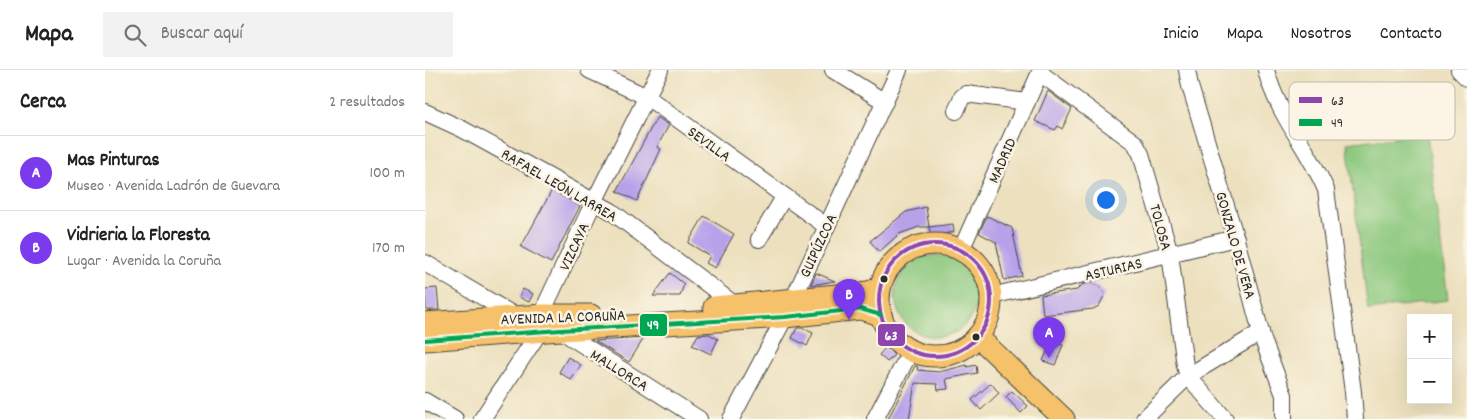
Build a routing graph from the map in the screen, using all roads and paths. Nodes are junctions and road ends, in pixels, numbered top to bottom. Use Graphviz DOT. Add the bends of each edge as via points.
graph roads {
  1 [pos="589,70"];
  2 [pos="660,70"];
  3 [pos="833,70"];
  4 [pos="899,70"];
  5 [pos="1187,70"];
  6 [pos="1266,70"];
  7 [pos="1459,70"];
  8 [pos="1040,71"];
  9 [pos="1467,78"];
  10 [pos="647,98"];
  11 [pos="885,102"];
  12 [pos="1027,102"];
  13 [pos="956,111"];
  14 [pos="425,112"];
  15 [pos="1289,122"];
  16 [pos="1300,140"];
  17 [pos="784,197"];
  18 [pos="594,201"];
  19 [pos="826,226"];
  20 [pos="1236,238"];
  21 [pos="759,239"];
  22 [pos="961,250"];
  23 [pos="1170,254"];
  24 [pos="425,263"];
  25 [pos="880,288"];
  26 [pos="991,299"];
  27 [pos="735,305"];
  28 [pos="788,308"];
  29 [pos="881,314"];
  30 [pos="517,317"];
  31 [pos="425,323"];
  32 [pos="547,326"];
  33 [pos="1261,332"];
  34 [pos="978,337"];
  35 [pos="425,340"];
  36 [pos="911,350"];
  37 [pos="1189,376"];
  38 [pos="425,401"];
  39 [pos="455,419"];
  40 [pos="482,419"];
  41 [pos="699,419"];
  42 [pos="731,419"];
  43 [pos="875,419"];
  44 [pos="1064,419"];
  45 [pos="1145,419"];
  46 [pos="1225,419"];
  47 [pos="1284,419"];
  48 [pos="1355,419"];
  1 -- 10 [label="street, SEVILLA"];
  2 -- 10 [label="street, VIZCAYA"];
  3 -- 11 [label="street"];
  4 -- 11 [label="street, GUIPÚZCOA"];
  5 -- 20 [label="street, GONZALO DE VERA"];
  6 -- 15 [label="street" via="1279,106"];
  7 -- 9 [label="street"];
  8 -- 12 [label="street, MADRID"];
  8 -- 23 [label="street, TOLOSA" via="1135,143 1145,162"];
  10 -- 17 [label="street, SEVILLA"];
  10 -- 18 [label="street, VIZCAYA"];
  11 -- 19 [label="street, GUIPÚZCOA"];
  12 -- 13 [label="street" via="969,94 963,97"];
  12 -- 22 [label="street, MADRID"];
  14 -- 18 [label="street, RAFAEL LEÓN LARREA"];
  16 -- 48 [label="street" via="1326,190"];
  17 -- 19 [label="street, SEVILLA"];
  17 -- 21 [label="street"];
  18 -- 27 [label="street, RAFAEL LEÓN LARREA"];
  18 -- 32 [label="street, VIZCAYA" via="547,302"];
  19 -- 28 [label="street, GUIPÚZCOA"];
  20 -- 23 [label="street, ASTURIAS"];
  20 -- 33 [label="street, GONZALO DE VERA"];
  22 -- 25 [label="main road" via="946,244 916,247 892,264"];
  22 -- 26 [label="main road" via="977,262 987,279"];
  23 -- 26 [label="street, ASTURIAS" via="1000,294"];
  23 -- 37 [label="street, TOLOSA" via="1184,363"];
  24 -- 30 [label="street"];
  25 -- 28 [label="main road, AVENIDA LA CORUÑA"];
  25 -- 29 [label="main road"];
  26 -- 34 [label="main road" via="990,313"];
  27 -- 28 [label="main road, AVENIDA LA CORUÑA"];
  27 -- 32 [label="main road, AVENIDA LA CORUÑA" via="628,313"];
  28 -- 29 [label="main road, AVENIDA LA CORUÑA" via="860,309"];
  28 -- 32 [label="main road, AVENIDA LA CORUÑA"];
  28 -- 42 [label="street, GUIPÚZCOA"];
  29 -- 36 [label="main road" via="892,336"];
  30 -- 31 [label="main road, AVENIDA LA CORUÑA"];
  30 -- 32 [label="main road, AVENIDA LA CORUÑA"];
  32 -- 35 [label="main road, AVENIDA LA CORUÑA"];
  32 -- 40 [label="street, VIZCAYA"];
  32 -- 41 [label="street, MALLORCA"];
  33 -- 37 [label="street"];
  33 -- 47 [label="street, GONZALO DE VERA" via="1283,395"];
  34 -- 36 [label="main road" via="962,350 945,355 928,356"];
  34 -- 44 [label="main road"];
  36 -- 43 [label="street"];
  37 -- 45 [label="street"];
  37 -- 46 [label="street, TOLOSA"];
  38 -- 39 [label="street"];
}
